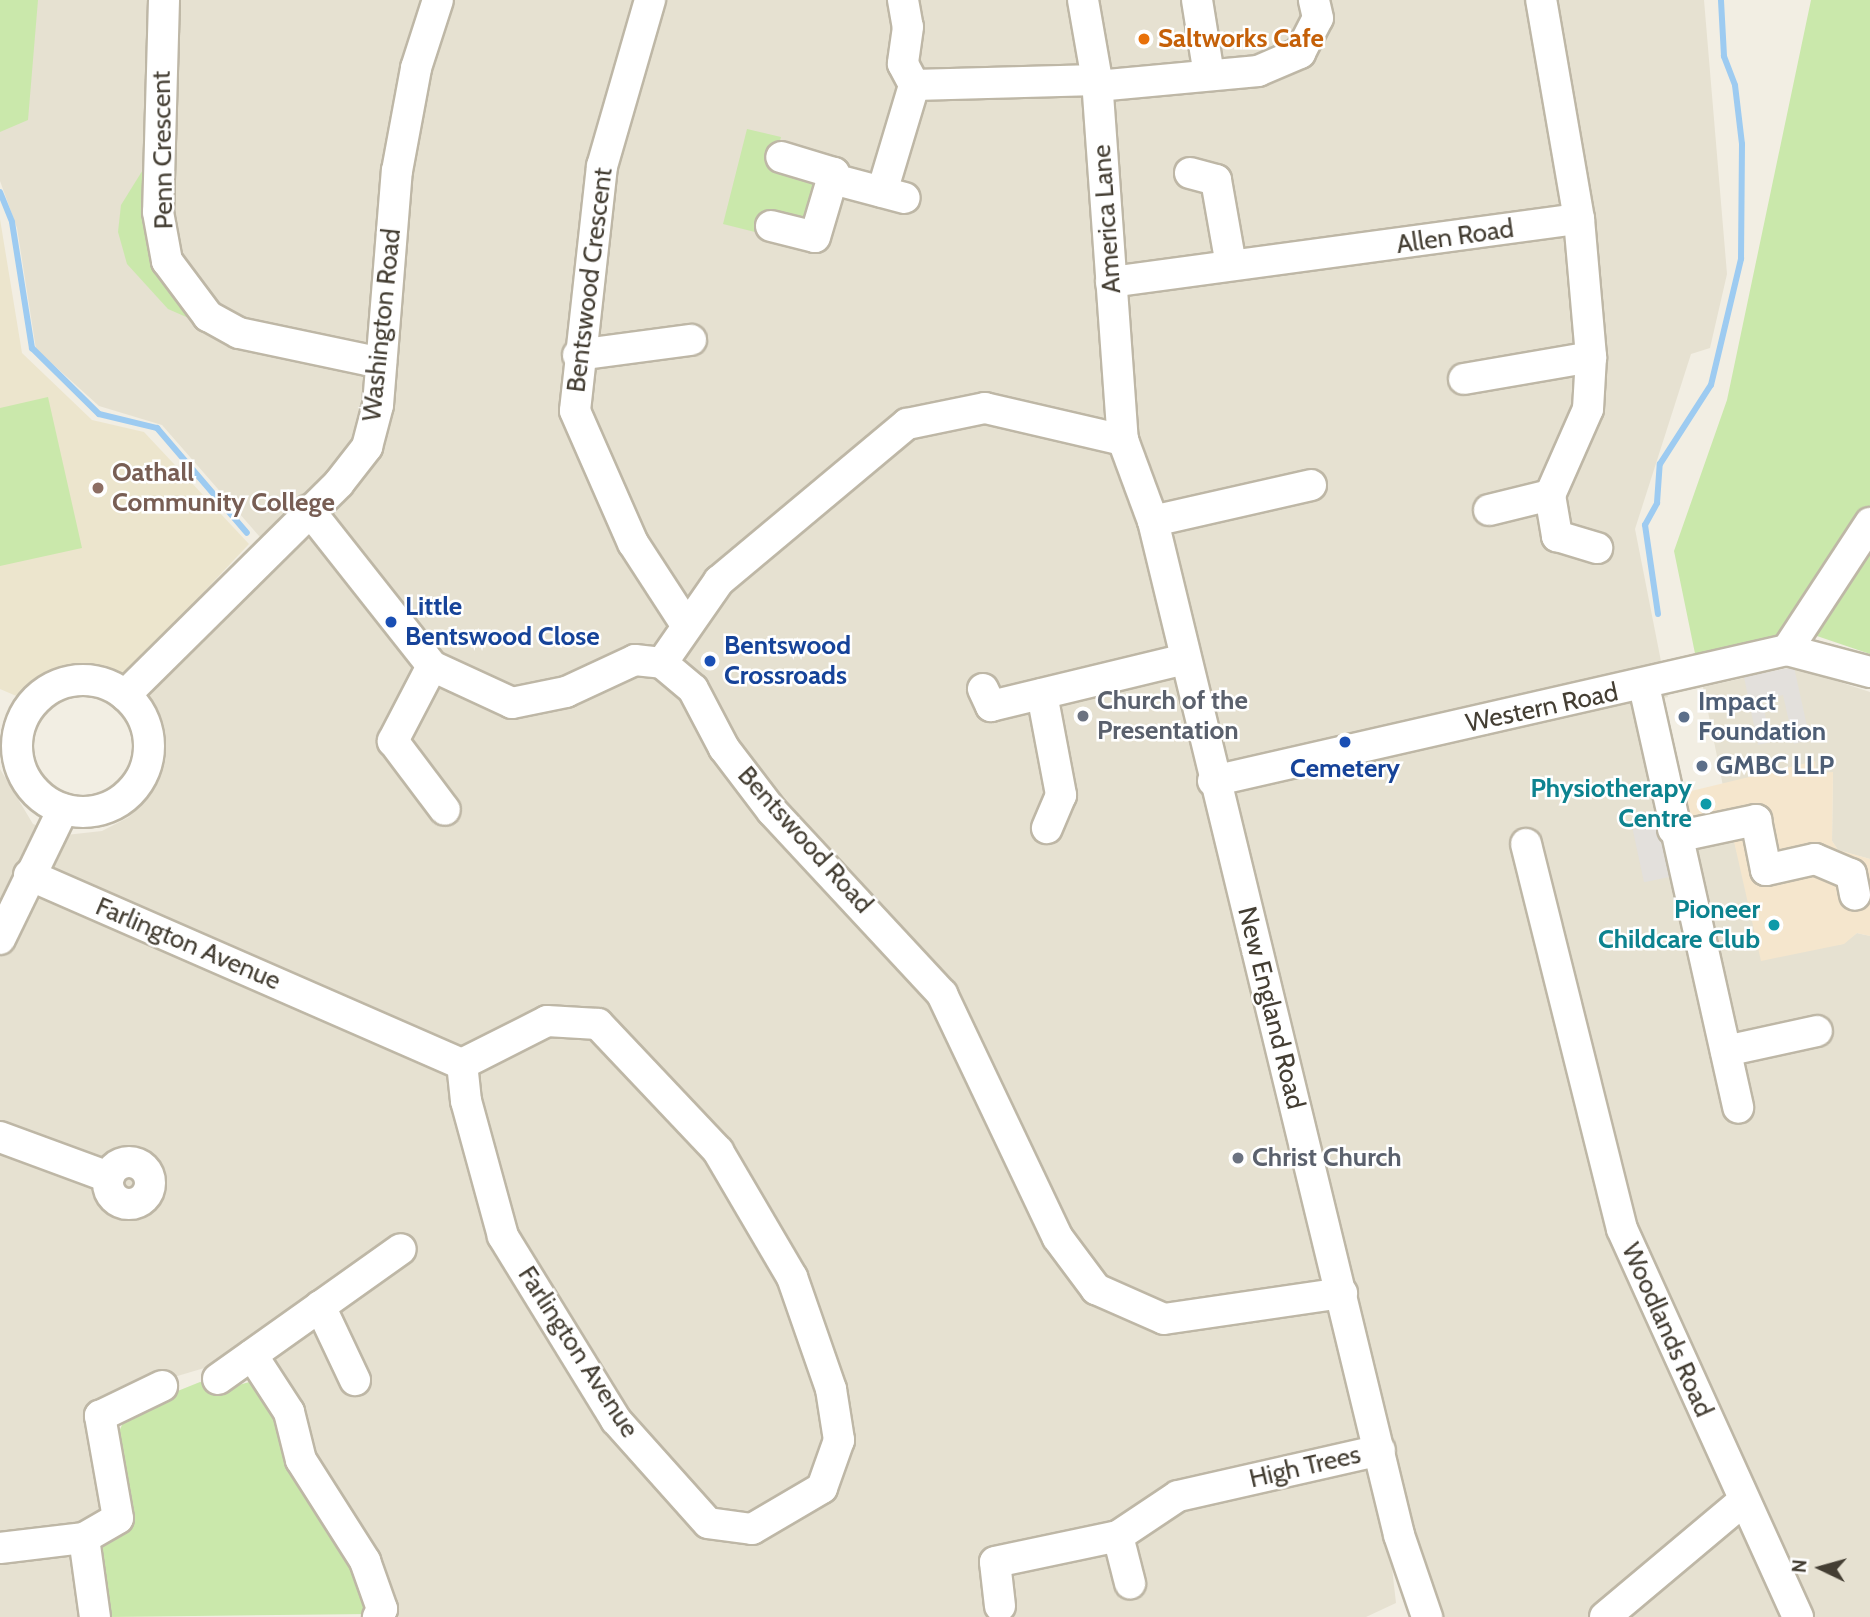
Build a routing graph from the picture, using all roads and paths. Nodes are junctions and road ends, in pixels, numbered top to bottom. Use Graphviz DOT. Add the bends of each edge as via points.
graph roads {
  1 [pos="164,0"];
  2 [pos="438,0"];
  3 [pos="650,0"];
  4 [pos="902,0"];
  5 [pos="1083,0"];
  6 [pos="1197,0"];
  7 [pos="1314,0"];
  8 [pos="1541,0"];
  9 [pos="1209,75"];
  10 [pos="1097,83"];
  11 [pos="914,85"];
  12 [pos="781,157"];
  13 [pos="1190,173"];
  14 [pos="833,179"];
  15 [pos="1579,219"];
  16 [pos="771,226"];
  17 [pos="1231,265"];
  18 [pos="1111,282"];
  19 [pos="691,340"];
  20 [pos="578,355"];
  21 [pos="1591,357"];
  22 [pos="381,363"];
  23 [pos="1464,379"];
  24 [pos="1123,440"];
  25 [pos="1311,485"];
  26 [pos="1549,495"];
  27 [pos="309,510"];
  28 [pos="1489,510"];
  29 [pos="1153,521"];
  30 [pos="1870,523"];
  31 [pos="1597,548"];
  32 [pos="685,623"];
  33 [pos="1787,650"];
  34 [pos="1185,659"];
  35 [pos="662,663"];
  36 [pos="432,666"];
  37 [pos="1870,672"];
  38 [pos="1643,686"];
  39 [pos="1042,694"];
  40 [pos="125,695"];
  41 [pos="985,705"];
  42 [pos="1213,781"];
  43 [pos="63,809"];
  44 [pos="444,810"];
  45 [pos="1047,828"];
  46 [pos="1673,829"];
  47 [pos="1526,844"];
  48 [pos="30,876"];
  49 [pos="1855,895"];
  50 [pos="0,939"];
  51 [pos="1817,1031"];
  52 [pos="1726,1051"];
  53 [pos="463,1064"];
  54 [pos="1738,1108"];
  55 [pos="0,1137"];
  56 [pos="108,1177"];
  57 [pos="401,1249"];
  58 [pos="1342,1293"];
  59 [pos="320,1306"];
  60 [pos="252,1355"];
  61 [pos="218,1380"];
  62 [pos="355,1380"];
  63 [pos="162,1386"];
  64 [pos="1380,1450"];
  65 [pos="1743,1501"];
  66 [pos="1118,1536"];
  67 [pos="85,1538"];
  68 [pos="0,1548"];
  69 [pos="1130,1583"];
  70 [pos="1000,1606"];
  71 [pos="94,1617"];
  72 [pos="378,1617"];
  73 [pos="1427,1617"];
  74 [pos="1605,1617"];
  75 [pos="1798,1617"];
  1 -- 22 [label="street, Penn Crescent" via="158,212 167,261 208,316 239,333"];
  2 -- 22 [label="street, Washington Road" via="416,68 397,171"];
  3 -- 20 [label="street, Bentswood Crescent" via="602,166"];
  4 -- 11 [label="street" via="908,27 904,64"];
  5 -- 10 [label="street, America Lane"];
  6 -- 9 [label="street"];
  7 -- 9 [label="street" via="1318,18 1300,53 1258,71"];
  8 -- 15 [label="street"];
  9 -- 10 [label="street"];
  10 -- 11 [label="street"];
  10 -- 18 [label="street, America Lane"];
  11 -- 14 [label="street" via="893,195"];
  12 -- 14 [label="street" via="834,173"];
  13 -- 17 [label="street" via="1216,180"];
  14 -- 16 [label="street" via="815,237"];
  15 -- 17 [label="street, Allen Road"];
  15 -- 21 [label="street"];
  17 -- 18 [label="street, Allen Road"];
  18 -- 24 [label="street, America Lane"];
  19 -- 20 [label="street"];
  20 -- 32 [label="street, Bentswood Crescent" via="575,411 597,469"];
  21 -- 23 [label="street"];
  21 -- 26 [label="street" via="1588,409"];
  22 -- 27 [label="street, Washington Road" via="367,447"];
  24 -- 29 [label="street, New England Road"];
  24 -- 32 [label="street" via="985,408 907,424 719,581"];
  25 -- 29 [label="street"];
  26 -- 28 [label="street"];
  26 -- 31 [label="street" via="1558,536"];
  27 -- 36 [label="street"];
  27 -- 40 [label="street, Washington Road"];
  29 -- 34 [label="street, New England Road"];
  30 -- 33 [label="street"];
  32 -- 35 [label="street"];
  33 -- 37 [label="street, Western Road"];
  33 -- 38 [label="street, Western Road"];
  34 -- 39 [label="street"];
  34 -- 42 [label="street, New England Road"];
  35 -- 36 [label="street" via="635,660 566,692 512,703"];
  35 -- 58 [label="street, Bentswood Road" via="693,689 723,748 772,811 942,994 1058,1238 1096,1289 1164,1319"];
  36 -- 44 [label="street" via="393,741"];
  38 -- 42 [label="street, Western Road"];
  38 -- 46 [label="street"];
  39 -- 41 [label="street"];
  39 -- 45 [label="street" via="1061,795"];
  40 -- 43 [label="street" via="148,734 141,778 108,808"];
  40 -- 43 [label="street" via="86,680 65,683 27,712 17,745 20,766 29,785"];
  42 -- 58 [label="street, New England Road"];
  43 -- 48 [label="street"];
  46 -- 49 [label="street" via="1685,835 1756,820 1766,870 1815,859 1851,874"];
  46 -- 52 [label="street"];
  47 -- 65 [label="street, Woodlands Road" via="1622,1229"];
  48 -- 50 [label="street"];
  48 -- 53 [label="street, Farlington Avenue"];
  51 -- 52 [label="street"];
  52 -- 54 [label="street"];
  53 -- 53 [label="street, Farlington Avenue" via="547,1021 597,1024 718,1151 792,1277 831,1390 839,1440 822,1488 752,1529 708,1523 616,1420 503,1236 466,1101"];
  55 -- 56 [label="street"];
  57 -- 59 [label="street" via="393,1261"];
  58 -- 64 [label="street, New England Road"];
  59 -- 60 [label="street"];
  59 -- 62 [label="street"];
  60 -- 61 [label="street"];
  60 -- 72 [label="street" via="289,1412 301,1460 365,1561 382,1609"];
  63 -- 67 [label="street" via="100,1416 118,1518"];
  64 -- 66 [label="street, High Trees" via="1233,1493 1178,1496"];
  64 -- 73 [label="street, New England Road" via="1399,1535"];
  65 -- 74 [label="street"];
  65 -- 75 [label="street, Woodlands Road"];
  66 -- 69 [label="street"];
  66 -- 70 [label="street, High Trees" via="995,1562"];
  67 -- 68 [label="street"];
  67 -- 71 [label="street"];
}
